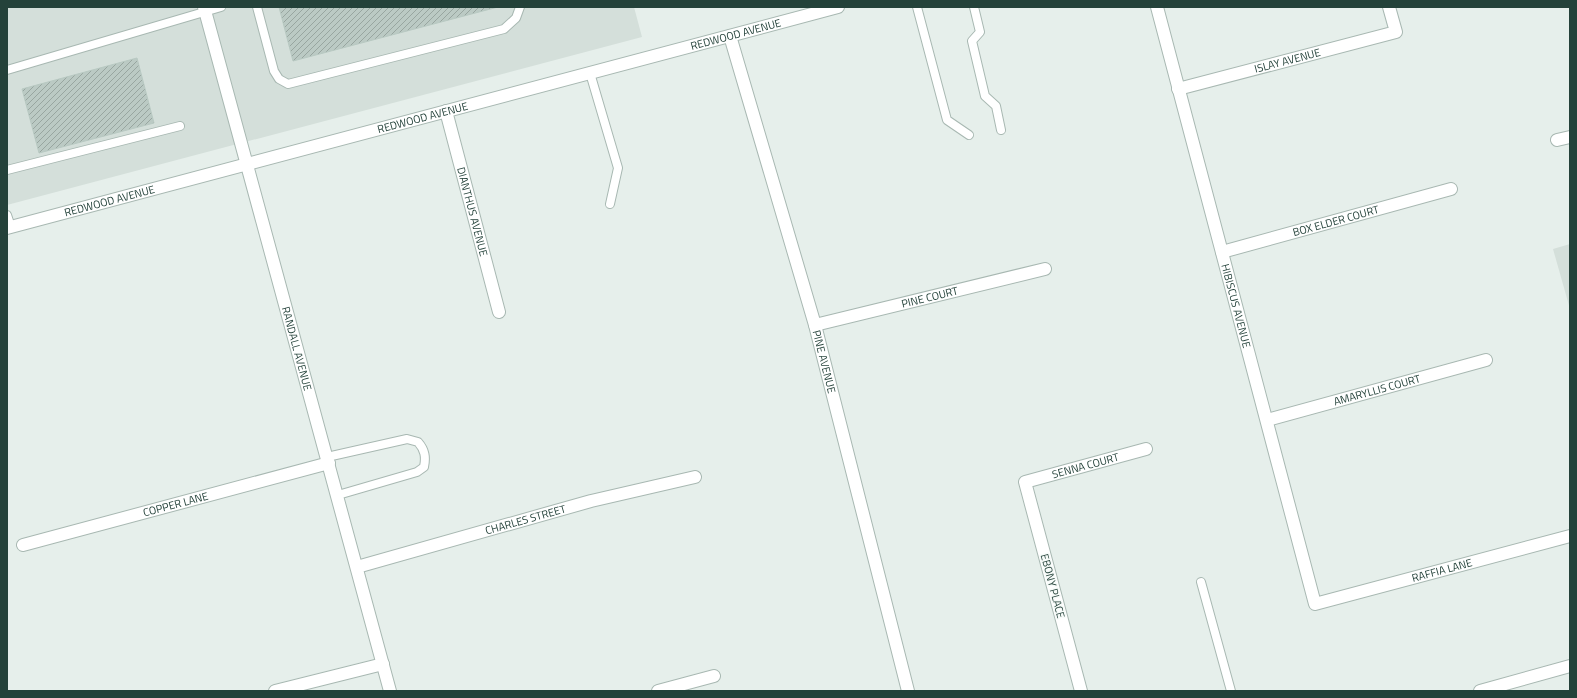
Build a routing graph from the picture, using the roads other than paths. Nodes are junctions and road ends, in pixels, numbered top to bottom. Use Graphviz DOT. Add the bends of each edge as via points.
graph roads {
  1 [pos="221,7"];
  2 [pos="257,7"];
  3 [pos="520,7"];
  4 [pos="838,7"];
  5 [pos="917,7"];
  6 [pos="974,7"];
  7 [pos="1157,7"];
  8 [pos="1389,7"];
  9 [pos="204,10"];
  10 [pos="730,36"];
  11 [pos="7,70"];
  12 [pos="590,73"];
  13 [pos="1178,89"];
  14 [pos="446,111"];
  15 [pos="180,126"];
  16 [pos="1001,130"];
  17 [pos="969,135"];
  18 [pos="1570,137"];
  19 [pos="1557,140"];
  20 [pos="247,164"];
  21 [pos="7,170"];
  22 [pos="1451,189"];
  23 [pos="610,204"];
  24 [pos="7,215"];
  25 [pos="9,227"];
  26 [pos="1222,252"];
  27 [pos="1046,269"];
  28 [pos="499,312"];
  29 [pos="815,325"];
  30 [pos="1486,360"];
  31 [pos="1267,420"];
  32 [pos="1146,449"];
  33 [pos="328,460"];
  34 [pos="696,477"];
  35 [pos="1025,482"];
  36 [pos="338,495"];
  37 [pos="1570,536"];
  38 [pos="23,545"];
  39 [pos="357,567"];
  40 [pos="1201,582"];
  41 [pos="1315,604"];
  42 [pos="383,664"];
  43 [pos="1570,666"];
  44 [pos="714,676"];
  45 [pos="275,691"];
  46 [pos="390,691"];
  47 [pos="658,691"];
  48 [pos="908,691"];
  49 [pos="1082,691"];
  50 [pos="1231,691"];
  51 [pos="1480,691"];
  1 -- 9 [label="lane"];
  2 -- 3 [label="lane" via="274,71 279,79 288,84 504,30 516,18"];
  4 -- 10 [label="street, REDWOOD AVENUE"];
  5 -- 17 [label="lane" via="948,120"];
  6 -- 16 [label="lane" via="980,32 972,41 985,96 996,106"];
  7 -- 13 [label="street, HIBISCUS AVENUE"];
  8 -- 13 [label="street, ISLAY AVENUE" via="1396,32"];
  9 -- 11 [label="lane"];
  9 -- 20 [label="street, RANDALL AVENUE"];
  10 -- 12 [label="street, REDWOOD AVENUE"];
  10 -- 29 [label="street, PINE AVENUE"];
  12 -- 14 [label="street, REDWOOD AVENUE"];
  12 -- 23 [label="lane" via="618,168"];
  13 -- 26 [label="street, HIBISCUS AVENUE"];
  14 -- 20 [label="street, REDWOOD AVENUE"];
  14 -- 28 [label="street, DIANTHUS AVENUE"];
  15 -- 21 [label="lane"];
  18 -- 19 [label="street"];
  20 -- 25 [label="street, REDWOOD AVENUE"];
  20 -- 33 [label="street, RANDALL AVENUE"];
  22 -- 26 [label="street, BOX ELDER COURT"];
  24 -- 25 [label="lane"];
  26 -- 31 [label="street, HIBISCUS AVENUE"];
  27 -- 29 [label="street, PINE COURT"];
  29 -- 48 [label="street, PINE AVENUE"];
  30 -- 31 [label="street, AMARYLLIS COURT"];
  31 -- 41 [label="street, HIBISCUS AVENUE"];
  32 -- 35 [label="street, SENNA COURT"];
  33 -- 36 [label="street, RANDALL AVENUE"];
  33 -- 36 [label="lane" via="407,439 418,442 424,449 424,467 417,472"];
  33 -- 38 [label="street, COPPER LANE"];
  34 -- 39 [label="street, CHARLES STREET" via="591,501"];
  35 -- 49 [label="street, EBONY PLACE"];
  36 -- 39 [label="street, RANDALL AVENUE"];
  37 -- 41 [label="street, RAFFIA LANE"];
  39 -- 42 [label="street, RANDALL AVENUE"];
  40 -- 50 [label="lane"];
  42 -- 45 [label="street"];
  42 -- 46 [label="street, RANDALL AVENUE"];
  43 -- 51 [label="street"];
  44 -- 47 [label="street"];
}
